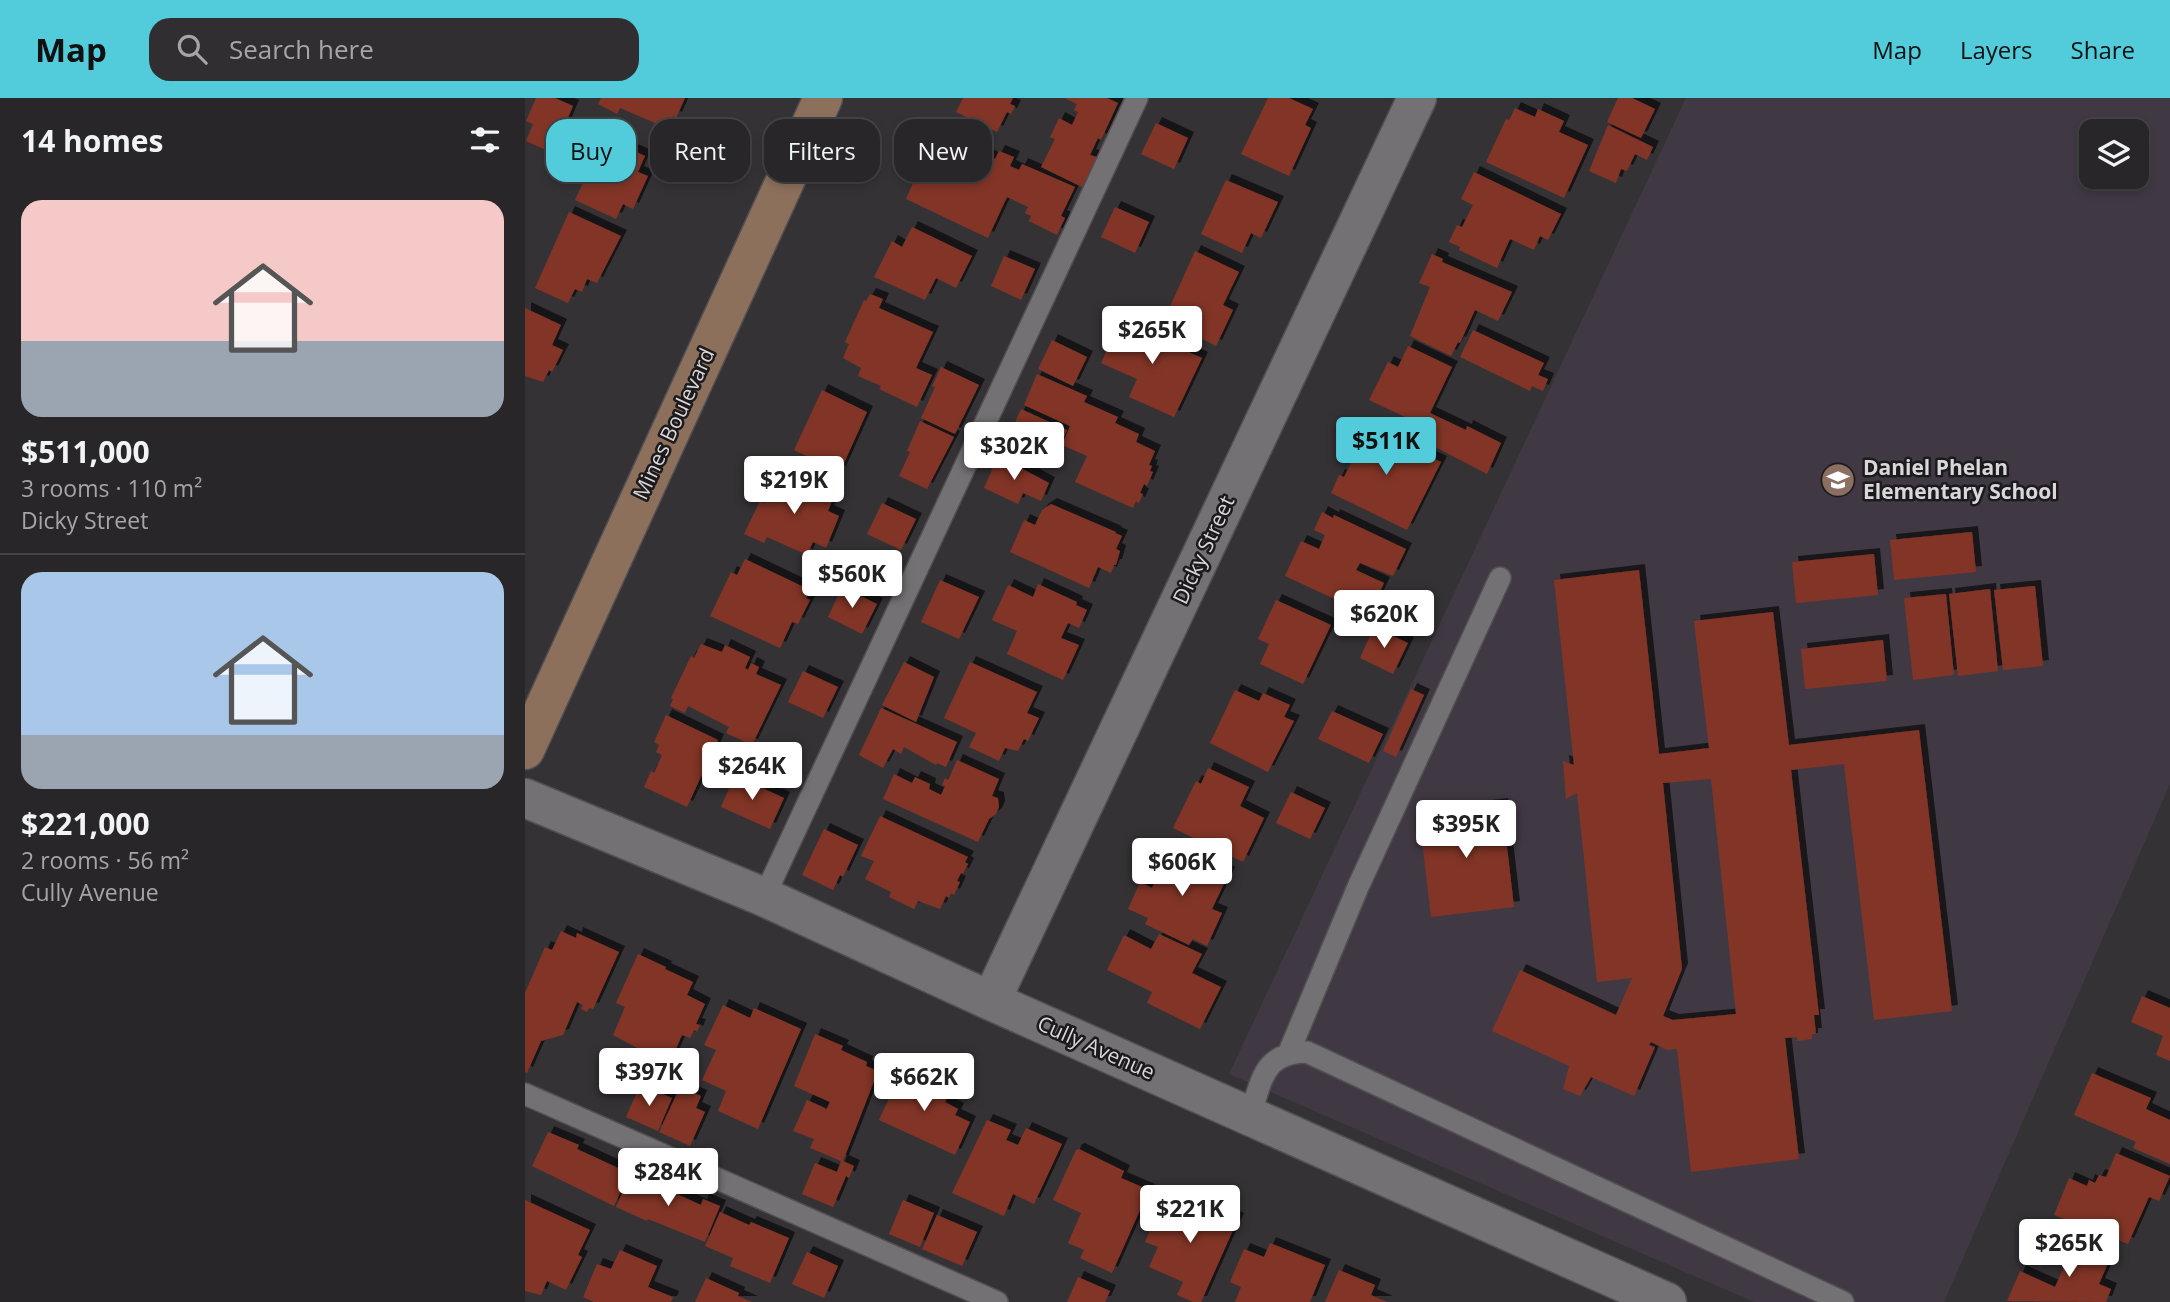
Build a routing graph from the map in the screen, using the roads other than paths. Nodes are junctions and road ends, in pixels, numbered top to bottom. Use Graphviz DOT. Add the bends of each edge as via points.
graph roads {
  1 [pos="823,98"];
  2 [pos="1137,98"];
  3 [pos="1417,98"];
  4 [pos="1500,578"];
  5 [pos="525,750"];
  6 [pos="525,798"];
  7 [pos="764,897"];
  8 [pos="991,1001"];
  9 [pos="1289,1052"];
  10 [pos="525,1094"];
  11 [pos="1249,1116"];
  12 [pos="997,1302"];
  13 [pos="1667,1302"];
  14 [pos="1843,1302"];
  1 -- 5 [label="street, Mines Boulevard"];
  2 -- 7 [label="lane"];
  3 -- 8 [label="street, Dicky Street"];
  4 -- 9 [label="lane" via="1358,887"];
  6 -- 7 [label="street, Cully Avenue"];
  7 -- 8 [label="street, Cully Avenue"];
  8 -- 11 [label="street, Cully Avenue"];
  9 -- 11 [label="lane" via="1267,1067"];
  9 -- 14 [label="lane" via="1307,1052"];
  10 -- 12 [label="lane"];
  11 -- 13 [label="street, Cully Avenue"];
}
